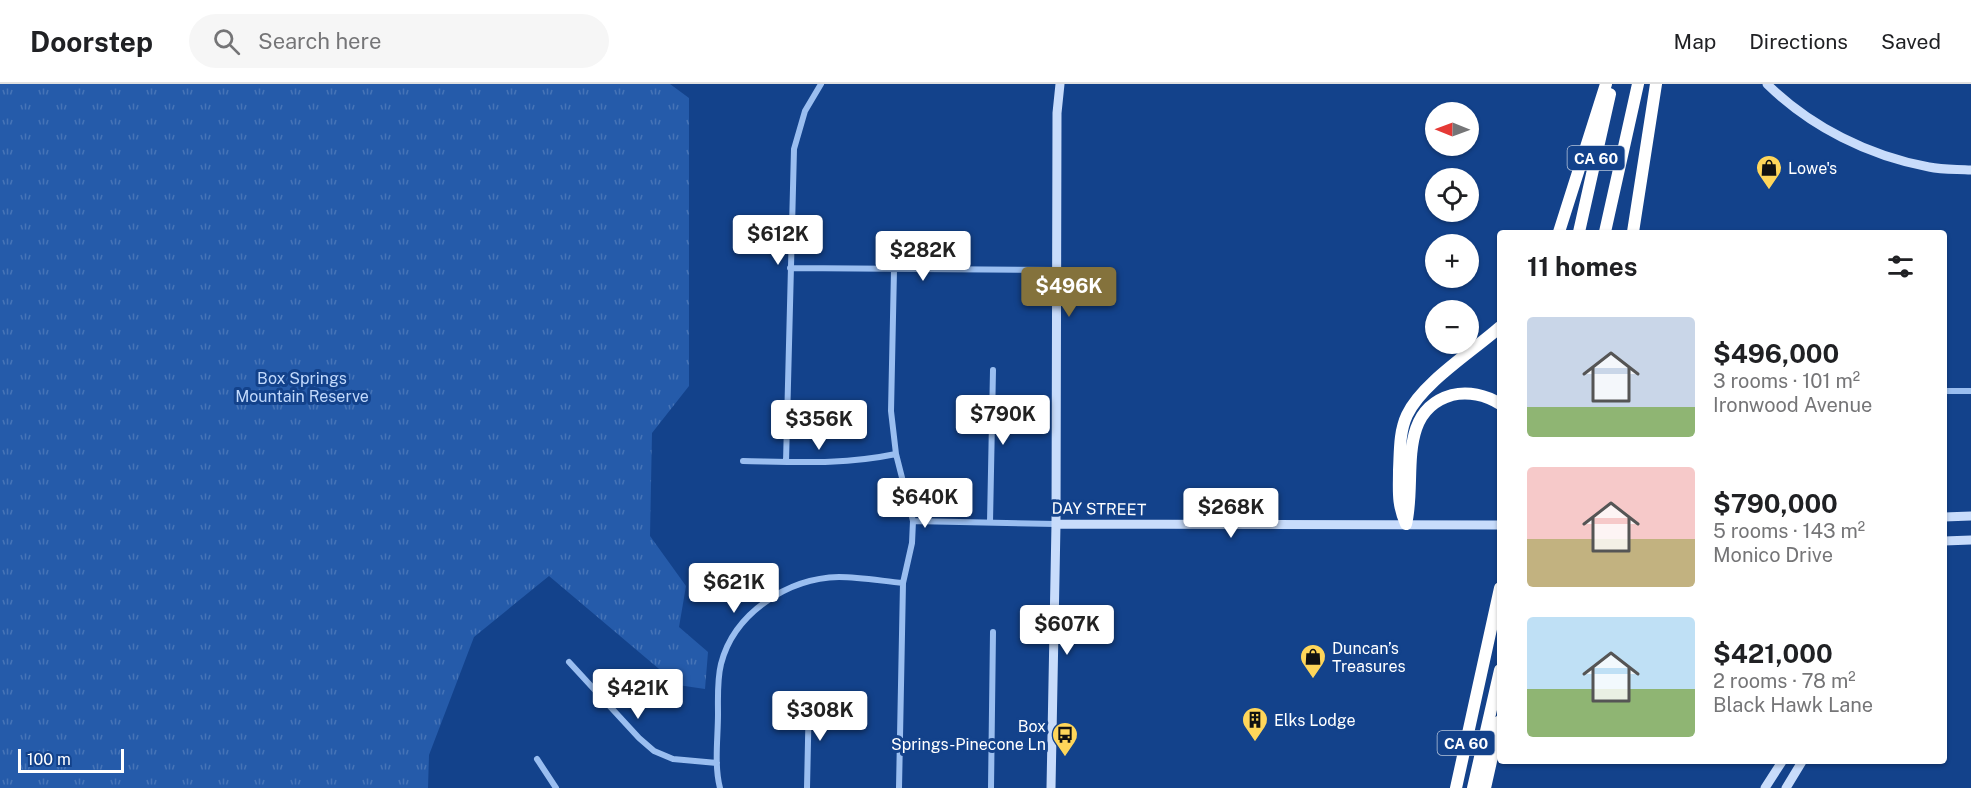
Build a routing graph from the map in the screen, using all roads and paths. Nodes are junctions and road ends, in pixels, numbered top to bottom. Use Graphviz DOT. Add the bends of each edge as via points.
graph roads {
  1 [pos="821,84"];
  2 [pos="1060,84"];
  3 [pos="1606,84"];
  4 [pos="1612,84"];
  5 [pos="1638,84"];
  6 [pos="1656,84"];
  7 [pos="1767,84"];
  8 [pos="1971,170"];
  9 [pos="1560,230"];
  10 [pos="1580,230"];
  11 [pos="1605,230"];
  12 [pos="1633,230"];
  13 [pos="790,268"];
  14 [pos="894,270"];
  15 [pos="1056,270"];
  16 [pos="1497,329"];
  17 [pos="993,370"];
  18 [pos="1947,391"];
  19 [pos="1971,391"];
  20 [pos="1497,403"];
  21 [pos="896,454"];
  22 [pos="743,461"];
  23 [pos="786,462"];
  24 [pos="1971,516"];
  25 [pos="1947,517"];
  26 [pos="913,521"];
  27 [pos="990,522"];
  28 [pos="1056,524"];
  29 [pos="1406,524"];
  30 [pos="1497,525"];
  31 [pos="1947,540"];
  32 [pos="1971,540"];
  33 [pos="903,583"];
  34 [pos="1497,601"];
  35 [pos="993,632"];
  36 [pos="569,662"];
  37 [pos="1497,683"];
  38 [pos="809,695"];
  39 [pos="1497,734"];
  40 [pos="537,759"];
  41 [pos="717,763"];
  42 [pos="1780,764"];
  43 [pos="1801,764"];
  44 [pos="556,788"];
  45 [pos="720,788"];
  46 [pos="807,788"];
  47 [pos="899,788"];
  48 [pos="991,788"];
  49 [pos="1051,788"];
  50 [pos="1455,788"];
  51 [pos="1473,788"];
  52 [pos="1485,788"];
  53 [pos="1765,788"];
  54 [pos="1786,788"];
  1 -- 13 [label="street" via="805,111 794,149"];
  2 -- 15 [label="main road"];
  3 -- 9 [label="highway"];
  4 -- 10 [label="highway, CA 60"];
  5 -- 11 [label="highway, CA 60"];
  6 -- 12 [label="highway"];
  7 -- 8 [label="main road" via="1805,115 1866,149 1930,168"];
  13 -- 14 [label="street"];
  13 -- 23 [label="street"];
  14 -- 15 [label="street"];
  14 -- 21 [label="street" via="891,411"];
  15 -- 28 [label="main road"];
  16 -- 29 [label="highway" via="1449,368 1407,415 1400,445 1399,508"];
  17 -- 27 [label="street"];
  18 -- 19 [label="street"];
  20 -- 29 [label="highway" via="1479,394 1459,393 1434,403 1426,411 1414,432"];
  21 -- 23 [label="street" via="838,463"];
  21 -- 26 [label="street"];
  22 -- 23 [label="street"];
  24 -- 25 [label="main road"];
  26 -- 27 [label="street, DAY STREET"];
  26 -- 33 [label="street"];
  27 -- 28 [label="street, DAY STREET"];
  28 -- 29 [label="main road, DAY STREET"];
  28 -- 49 [label="main road"];
  29 -- 30 [label="main road, DAY STREET"];
  31 -- 32 [label="main road"];
  33 -- 41 [label="street" via="819,579 797,585 753,611 733,635 720,666"];
  33 -- 47 [label="street"];
  34 -- 50 [label="highway, CA 60"];
  35 -- 48 [label="street"];
  36 -- 41 [label="street" via="654,751 673,759"];
  37 -- 51 [label="highway"];
  38 -- 46 [label="street"];
  39 -- 52 [label="highway, CA 60"];
  40 -- 44 [label="street"];
  41 -- 45 [label="street"];
  42 -- 53 [label="main road"];
  43 -- 54 [label="main road"];
}
